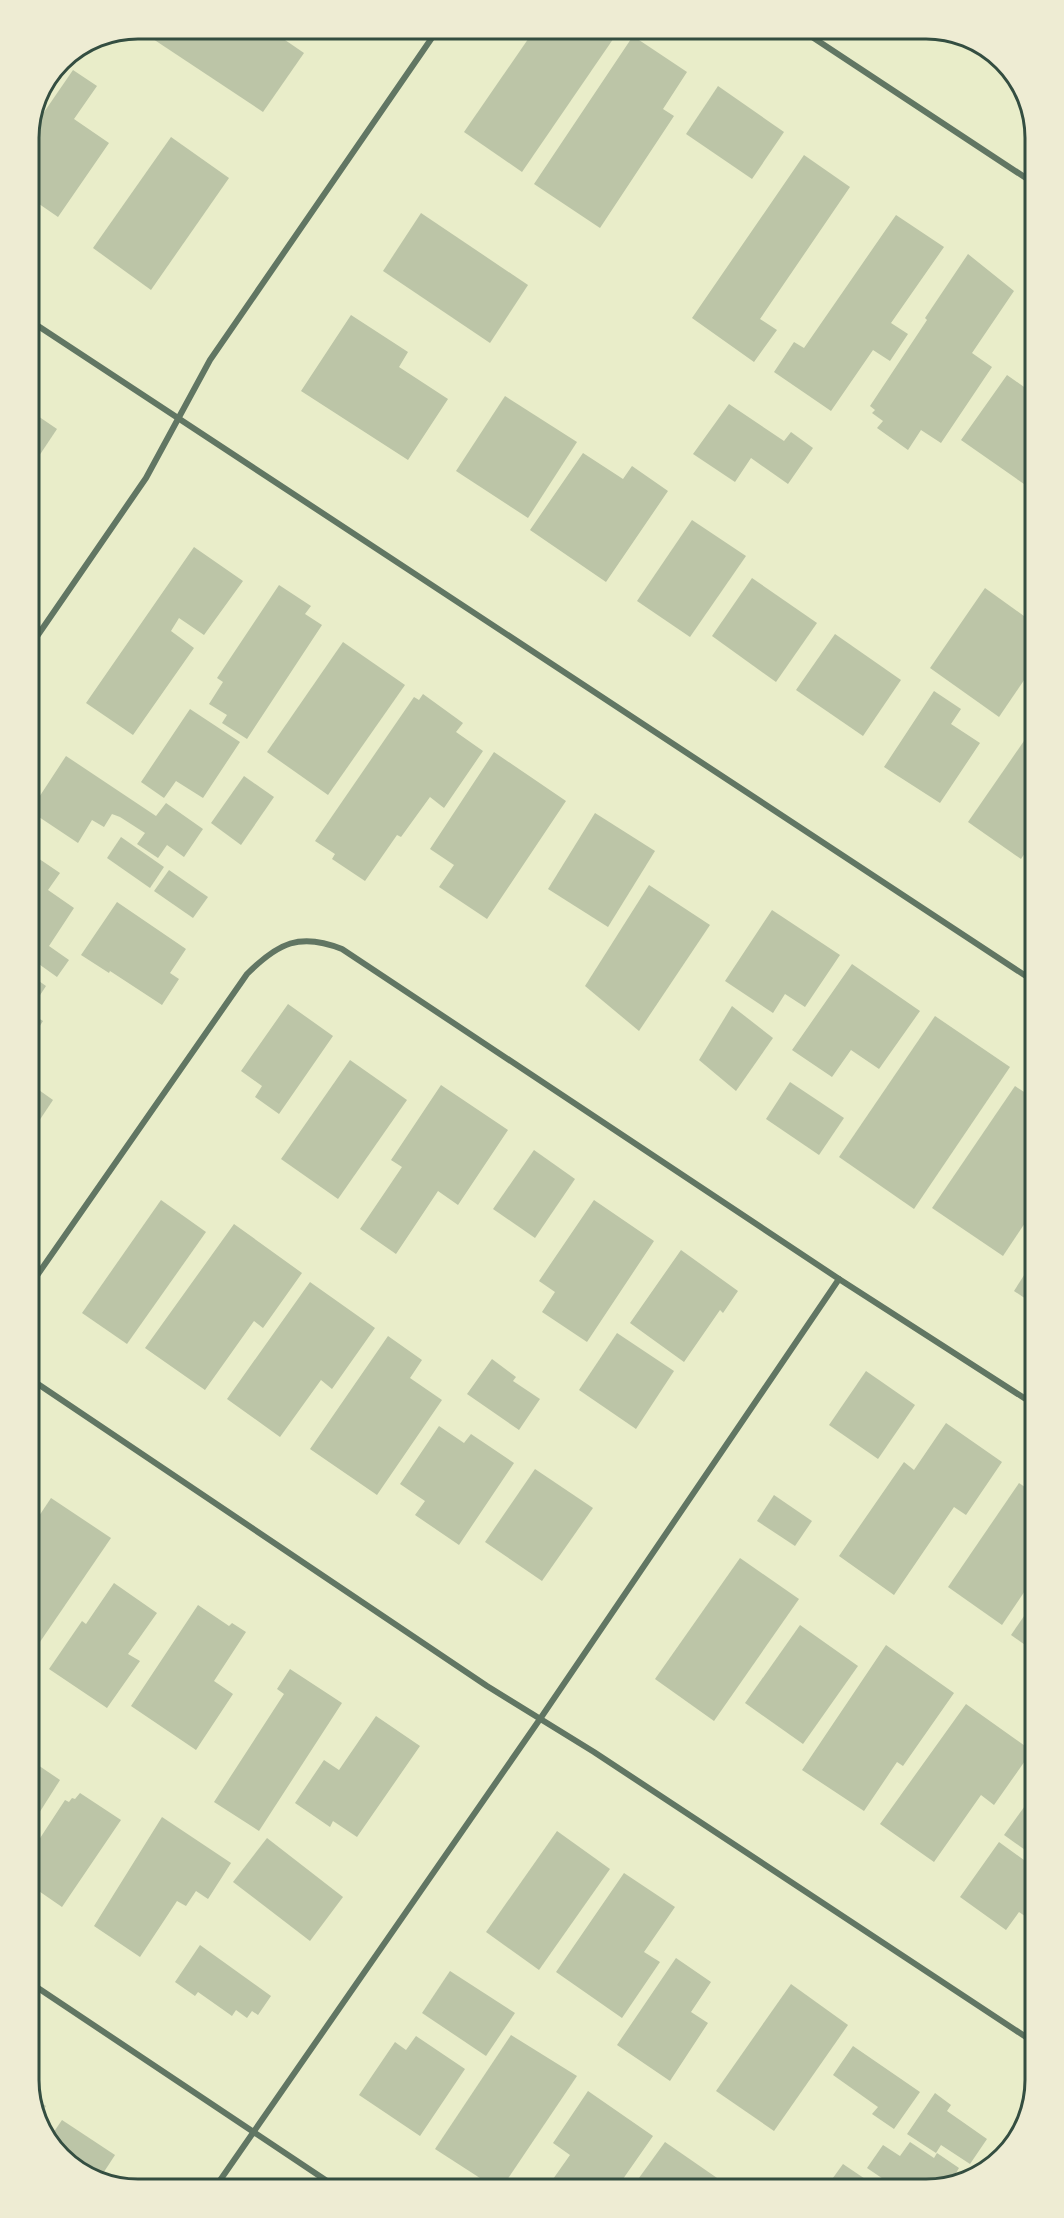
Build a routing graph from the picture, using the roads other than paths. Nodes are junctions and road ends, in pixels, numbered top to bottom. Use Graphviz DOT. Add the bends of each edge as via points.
graph roads {
  1 [pos="431,39"];
  2 [pos="815,39"];
  3 [pos="1025,177"];
  4 [pos="39,327"];
  5 [pos="178,419"];
  6 [pos="39,633"];
  7 [pos="1025,975"];
  8 [pos="39,1273"];
  9 [pos="839,1279"];
  10 [pos="39,1385"];
  11 [pos="1025,1400"];
  12 [pos="540,1719"];
  13 [pos="39,1989"];
  14 [pos="1025,2036"];
  15 [pos="252,2132"];
  16 [pos="221,2179"];
  17 [pos="324,2179"];
  1 -- 5 [label="street" via="210,360"];
  2 -- 3 [label="street"];
  4 -- 5 [label="street"];
  5 -- 6 [label="street" via="146,478"];
  5 -- 7 [label="street"];
  8 -- 9 [label="street" via="248,974 276,948 309,940 342,949"];
  9 -- 11 [label="street"];
  9 -- 12 [label="street"];
  10 -- 12 [label="street"];
  12 -- 14 [label="street"];
  12 -- 15 [label="street"];
  13 -- 15 [label="street"];
  15 -- 16 [label="street"];
  15 -- 17 [label="street"];
}
